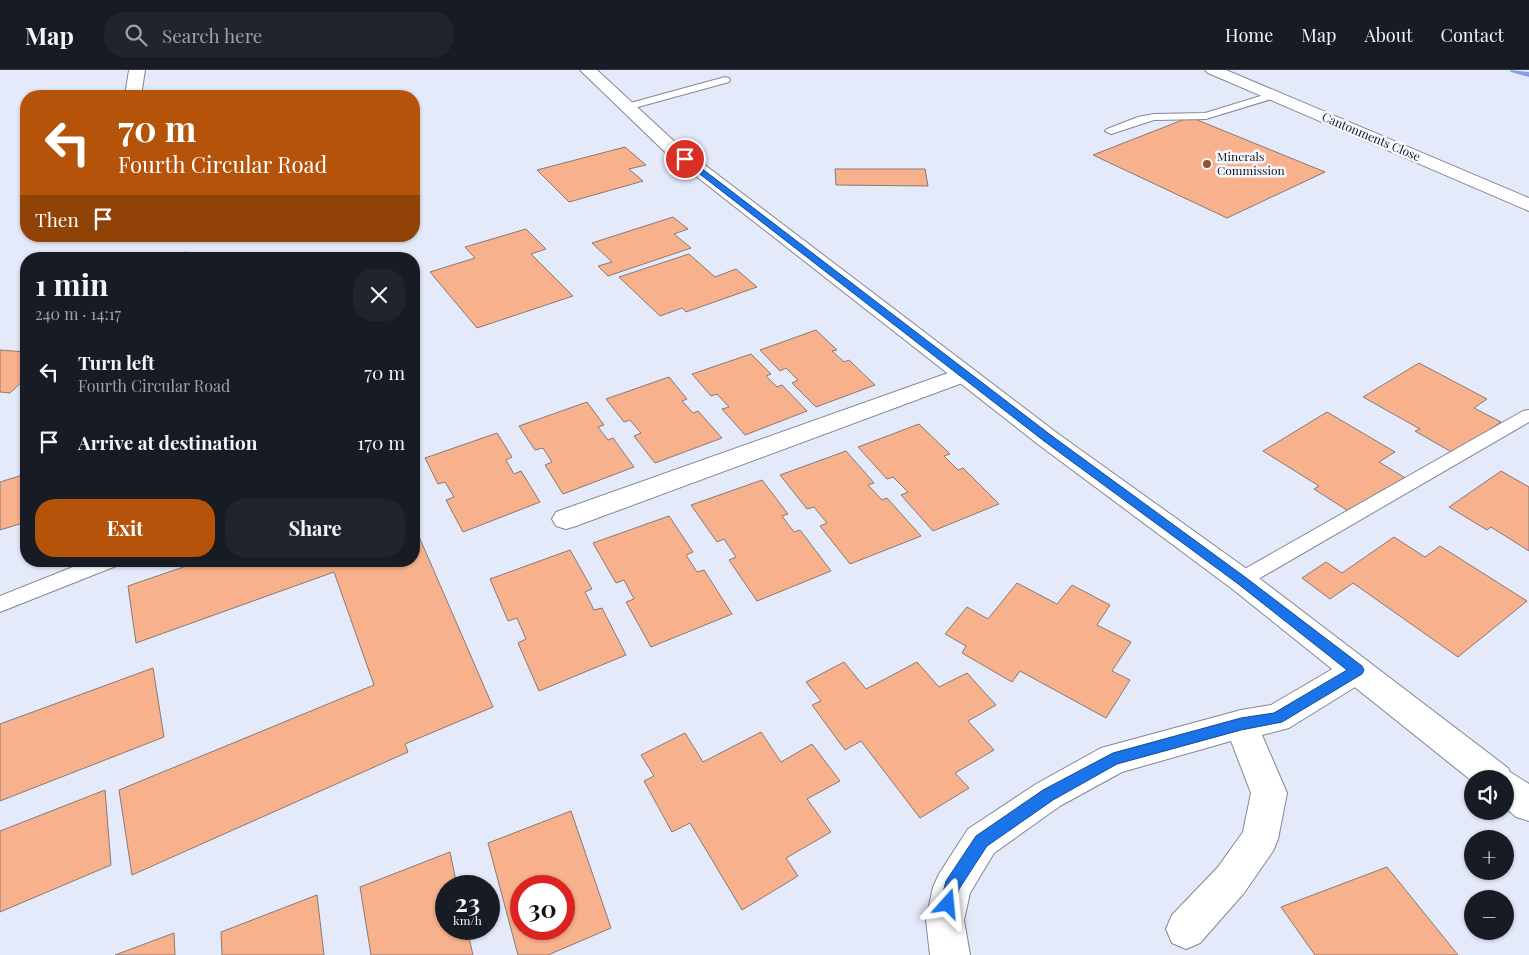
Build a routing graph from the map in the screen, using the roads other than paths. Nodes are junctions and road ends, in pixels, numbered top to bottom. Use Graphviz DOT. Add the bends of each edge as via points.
graph roads {
  1 [pos="137,70"];
  2 [pos="588,70"];
  3 [pos="1213,70"];
  4 [pos="725,80"];
  5 [pos="134,90"];
  6 [pos="1274,95"];
  7 [pos="627,107"];
  8 [pos="1110,131"];
  9 [pos="1529,205"];
  10 [pos="965,374"];
  11 [pos="1529,415"];
  12 [pos="566,519"];
  13 [pos="94,567"];
  14 [pos="1241,580"];
  15 [pos="0,604"];
  16 [pos="1357,670"];
  17 [pos="1241,724"];
  18 [pos="1485,770"];
  19 [pos="1514,793"];
  20 [pos="1529,805"];
  21 [pos="1186,928"];
  22 [pos="950,955"];
  1 -- 5 [label="street"];
  2 -- 7 [label="street"];
  3 -- 6 [label="street, Cantonments Close"];
  4 -- 7 [label="lane"];
  6 -- 8 [label="lane" via="1206,116 1154,117"];
  6 -- 9 [label="street, Cantonments Close"];
  7 -- 10 [label="street" via="670,147"];
  10 -- 12 [label="street"];
  10 -- 14 [label="street"];
  11 -- 14 [label="lane"];
  13 -- 15 [label="lane"];
  14 -- 16 [label="street"];
  16 -- 17 [label="street" via="1277,718"];
  16 -- 18 [label="street"];
  17 -- 21 [label="street" via="1269,793 1260,839 1231,880"];
  17 -- 22 [label="street" via="1113,759 1048,795 981,841 952,887 945,920"];
  19 -- 20 [label="street"];
}
